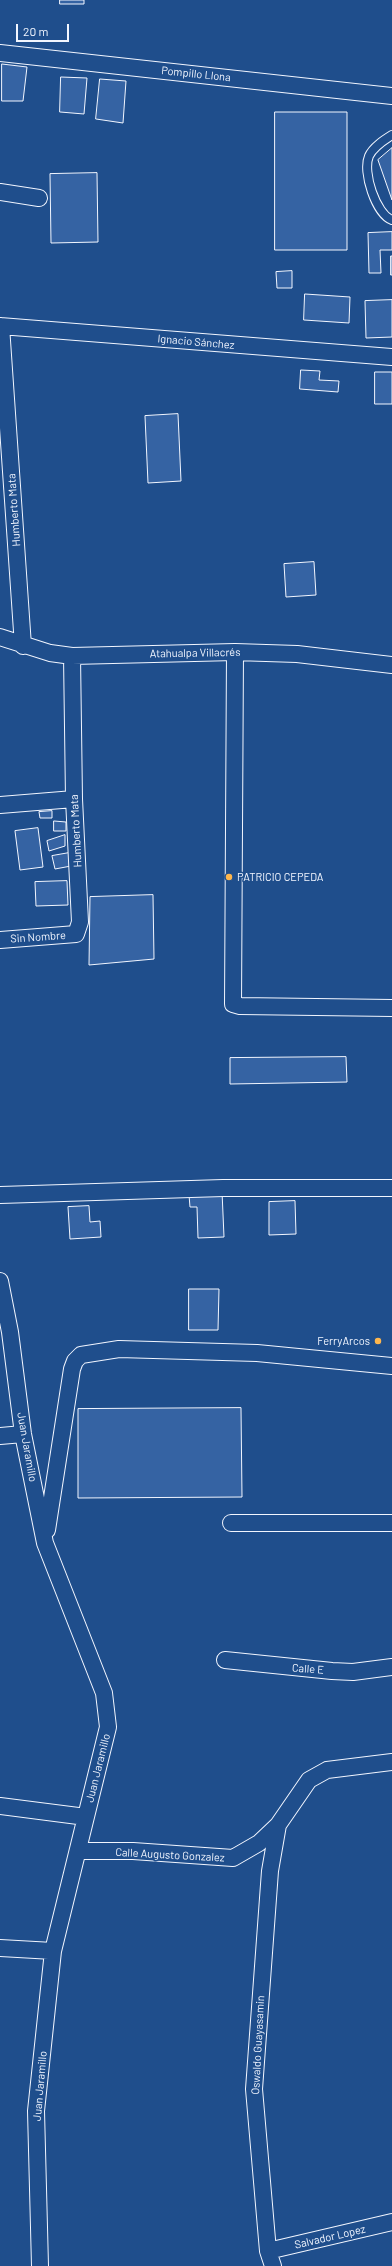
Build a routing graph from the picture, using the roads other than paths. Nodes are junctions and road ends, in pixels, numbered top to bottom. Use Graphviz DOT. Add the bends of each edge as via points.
graph roads {
  1 [pos="0,53"];
  2 [pos="392,96"];
  3 [pos="392,135"];
  4 [pos="0,192"];
  5 [pos="39,198"];
  6 [pos="392,220"];
  7 [pos="0,326"];
  8 [pos="392,357"];
  9 [pos="0,637"];
  10 [pos="23,646"];
  11 [pos="235,652"];
  12 [pos="72,656"];
  13 [pos="392,665"];
  14 [pos="74,799"];
  15 [pos="0,805"];
  16 [pos="76,934"];
  17 [pos="0,940"];
  18 [pos="392,1008"];
  19 [pos="392,1188"];
  20 [pos="0,1195"];
  21 [pos="0,1281"];
  22 [pos="5,1332"];
  23 [pos="392,1366"];
  24 [pos="24,1434"];
  25 [pos="0,1436"];
  26 [pos="231,1523"];
  27 [pos="392,1523"];
  28 [pos="45,1543"];
  29 [pos="225,1660"];
  30 [pos="392,1667"];
  31 [pos="392,1762"];
  32 [pos="0,1806"];
  33 [pos="86,1818"];
  34 [pos="278,1825"];
  35 [pos="78,1852"];
  36 [pos="0,1948"];
  37 [pos="53,1951"];
  38 [pos="392,2222"];
  39 [pos="271,2259"];
  40 [pos="40,2266"];
  1 -- 2 [label="street, Pompillo Llona"];
  3 -- 6 [label="lane" via="381,142 369,156 368,178 374,198 386,218"];
  4 -- 5 [label="street"];
  7 -- 8 [label="street, Ignacio Sánchez"];
  7 -- 10 [label="street, Humberto Mata"];
  9 -- 10 [label="street, Atahualpa Villacrés"];
  10 -- 12 [label="street, Atahualpa Villacrés"];
  11 -- 12 [label="street, Atahualpa Villacrés"];
  11 -- 13 [label="street, Atahualpa Villacrés" via="297,654"];
  11 -- 18 [label="street" via="233,1004"];
  12 -- 14 [label="street, Humberto Mata"];
  14 -- 15 [label="street"];
  14 -- 16 [label="street, Humberto Mata" via="80,922"];
  16 -- 17 [label="street, Sin Nombre"];
  19 -- 20 [label="street" via="223,1188"];
  21 -- 22 [label="street, Juan Jaramillo"];
  22 -- 24 [label="street, Juan Jaramillo"];
  23 -- 28 [label="street" via="249,1353 119,1349 81,1355 72,1369"];
  24 -- 25 [label="street"];
  24 -- 28 [label="street, Juan Jaramillo"];
  26 -- 27 [label="street"];
  28 -- 33 [label="street, Juan Jaramillo" via="104,1693 108,1727"];
  29 -- 30 [label="street, Calle E" via="353,1672"];
  31 -- 34 [label="street, Calle Augusto Gonzalez" via="327,1770 309,1780"];
  32 -- 33 [label="street"];
  33 -- 35 [label="street, Juan Jaramillo"];
  34 -- 35 [label="street, Calle Augusto Gonzalez" via="259,1843 233,1858 133,1851"];
  34 -- 39 [label="street, Oswaldo Guayasamin" via="270,1871 254,2089"];
  35 -- 37 [label="street, Juan Jaramillo"];
  36 -- 37 [label="street"];
  37 -- 40 [label="street, Juan Jaramillo" via="36,2111"];
  38 -- 39 [label="street, Salvador Lopez"];
}
